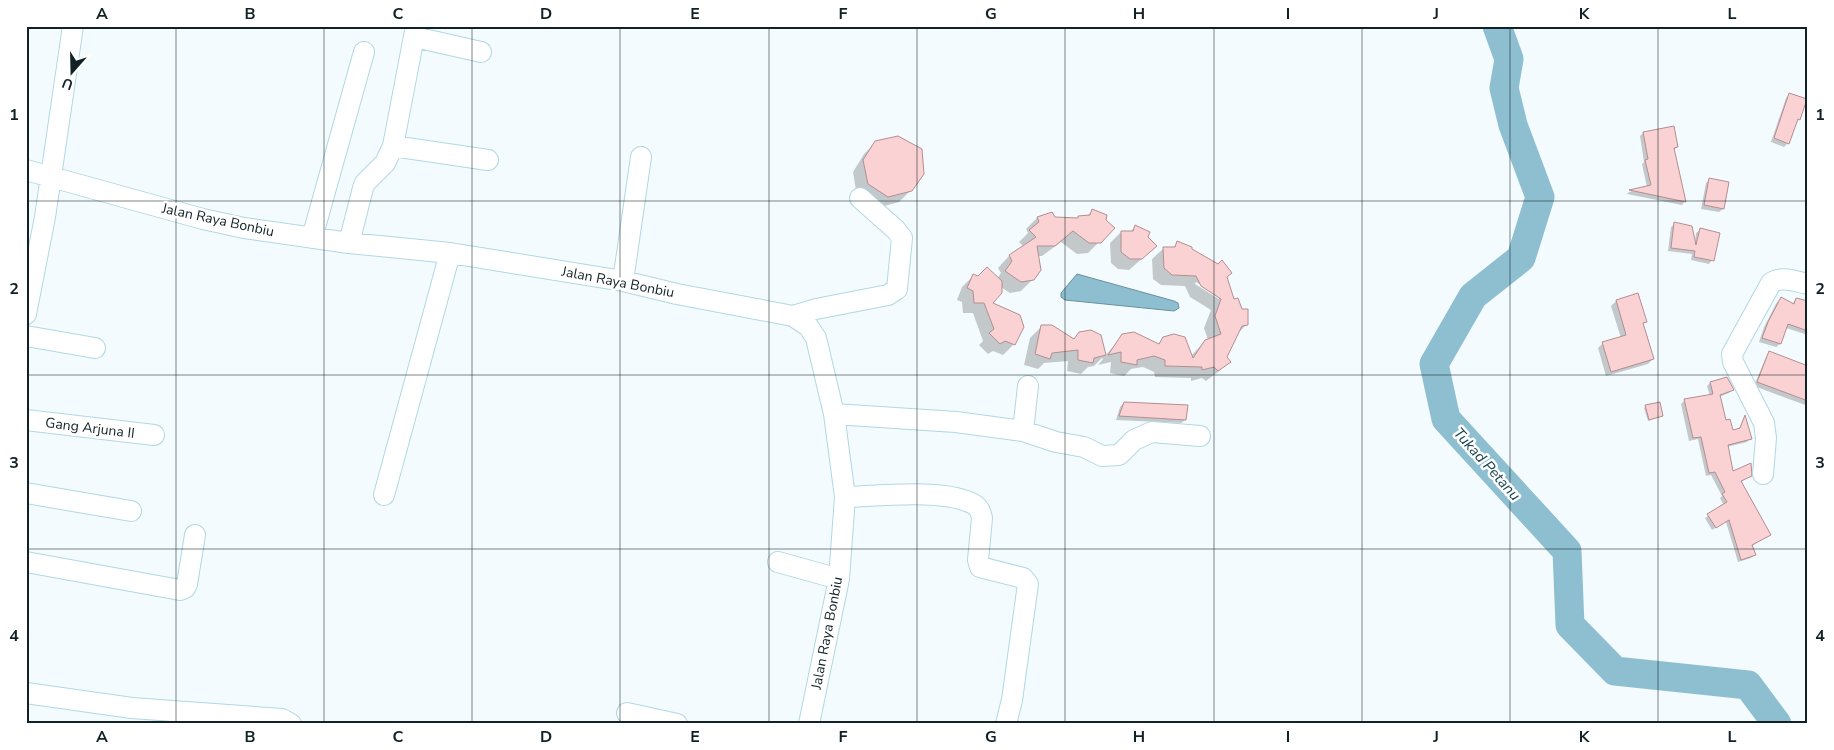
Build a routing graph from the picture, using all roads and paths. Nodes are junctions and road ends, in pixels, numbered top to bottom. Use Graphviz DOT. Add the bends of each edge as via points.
graph roads {
  1 [pos="73,26"];
  2 [pos="416,32"];
  3 [pos="364,52"];
  4 [pos="481,52"];
  5 [pos="393,146"];
  6 [pos="641,157"];
  7 [pos="488,160"];
  8 [pos="26,170"];
  9 [pos="51,178"];
  10 [pos="860,198"];
  11 [pos="312,238"];
  12 [pos="349,243"];
  13 [pos="450,253"];
  14 [pos="623,281"];
  15 [pos="1808,284"];
  16 [pos="26,312"];
  17 [pos="793,316"];
  18 [pos="26,336"];
  19 [pos="96,348"];
  20 [pos="1028,386"];
  21 [pos="834,414"];
  22 [pos="26,420"];
  23 [pos="1023,431"];
  24 [pos="154,435"];
  25 [pos="1200,436"];
  26 [pos="1764,474"];
  27 [pos="26,493"];
  28 [pos="384,495"];
  29 [pos="845,497"];
  30 [pos="131,511"];
  31 [pos="195,535"];
  32 [pos="26,562"];
  33 [pos="778,562"];
  34 [pos="839,579"];
  35 [pos="26,693"];
  36 [pos="627,713"];
  37 [pos="291,724"];
  38 [pos="677,724"];
  39 [pos="809,724"];
  40 [pos="1006,724"];
  1 -- 9 [label="street"];
  2 -- 4 [label="street"];
  2 -- 5 [label="street"];
  3 -- 11 [label="street"];
  5 -- 7 [label="street"];
  5 -- 12 [label="street" via="384,163 365,183"];
  6 -- 14 [label="street"];
  8 -- 9 [label="street, Jalan Raya Bonbiu"];
  9 -- 11 [label="street, Jalan Raya Bonbiu" via="203,219"];
  9 -- 16 [label="street"];
  10 -- 17 [label="street" via="902,238 897,289 888,294"];
  11 -- 12 [label="street, Jalan Raya Bonbiu"];
  12 -- 13 [label="street, Jalan Raya Bonbiu"];
  13 -- 14 [label="street, Jalan Raya Bonbiu"];
  13 -- 28 [label="street"];
  14 -- 17 [label="street, Jalan Raya Bonbiu"];
  15 -- 26 [label="street" via="1785,279 1771,283 1732,354 1732,360 1764,423"];
  17 -- 21 [label="street, Jalan Raya Bonbiu" via="808,326 816,338"];
  18 -- 19 [label="street"];
  20 -- 23 [label="street"];
  21 -- 23 [label="street" via="956,422"];
  21 -- 29 [label="street, Jalan Raya Bonbiu"];
  22 -- 24 [label="street, Gang Arjuna II"];
  23 -- 25 [label="street" via="1102,456 1119,455 1134,440 1152,432"];
  27 -- 30 [label="street"];
  29 -- 34 [label="street, Jalan Raya Bonbiu"];
  29 -- 40 [label="street" via="940,496 958,498 976,506 982,518 980,567 1023,578 1028,584"];
  31 -- 32 [label="street" via="187,584 183,590"];
  33 -- 34 [label="street"];
  34 -- 39 [label="street, Jalan Raya Bonbiu"];
  35 -- 37 [label="street" via="132,708 286,720"];
  36 -- 38 [label="street"];
}
